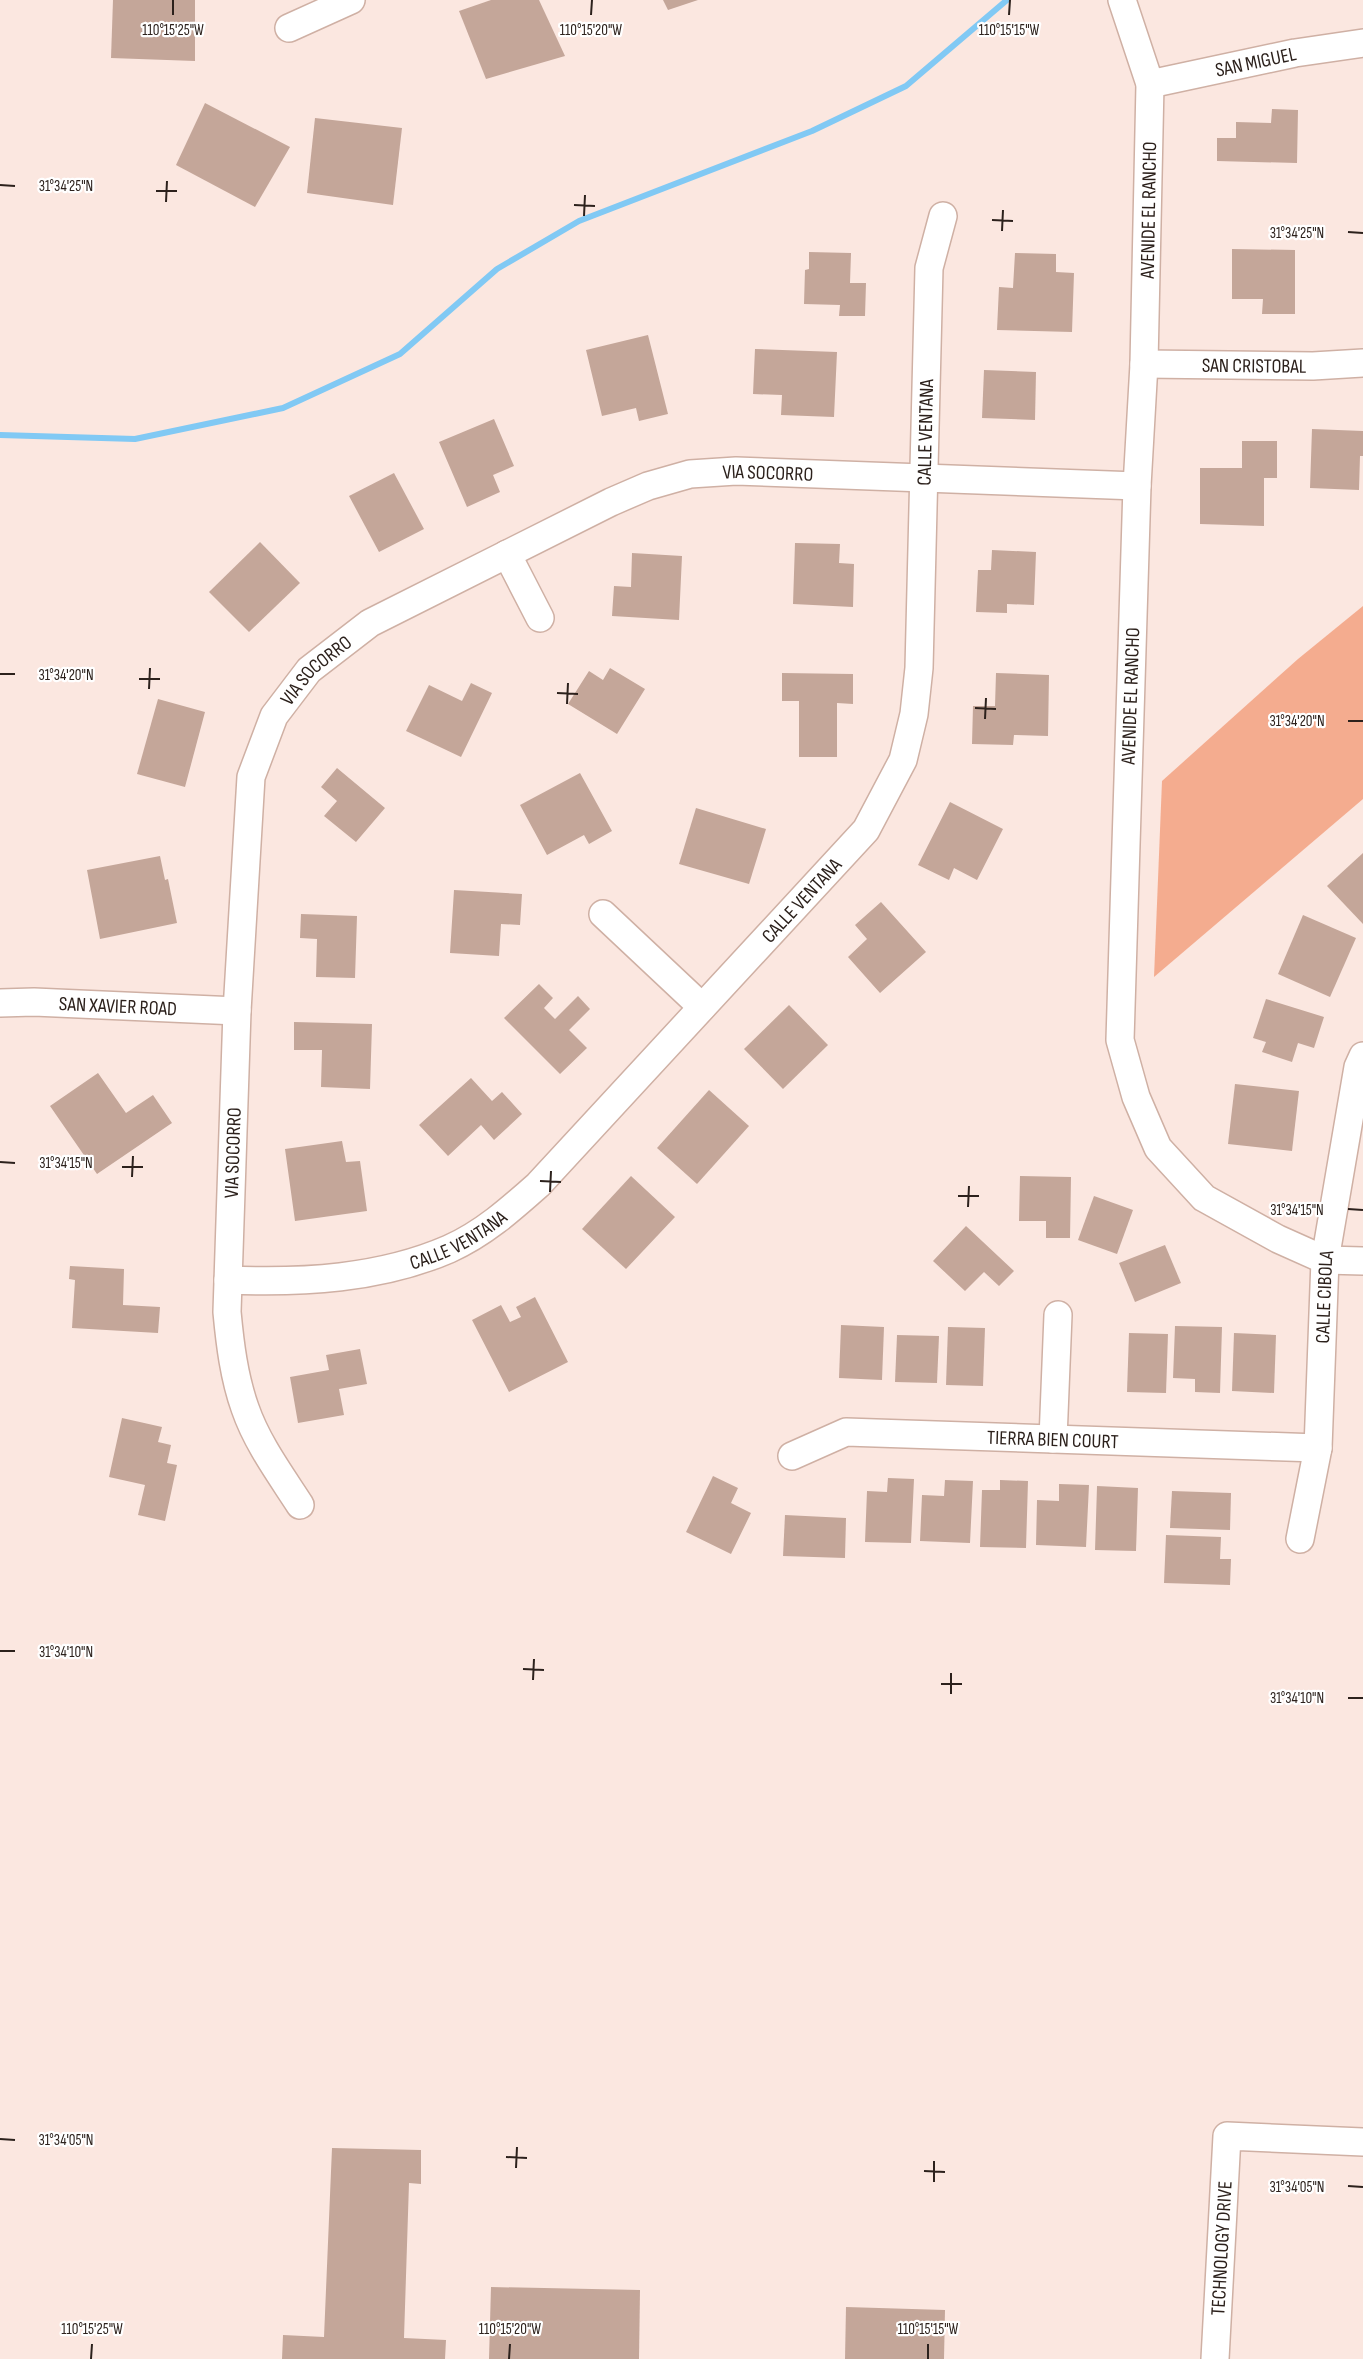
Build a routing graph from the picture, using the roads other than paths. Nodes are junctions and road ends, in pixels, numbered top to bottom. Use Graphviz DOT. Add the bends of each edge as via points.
graph roads {
  1 [pos="351,0"];
  2 [pos="1122,0"];
  3 [pos="289,28"];
  4 [pos="1363,43"];
  5 [pos="1150,84"];
  6 [pos="943,216"];
  7 [pos="1363,363"];
  8 [pos="1144,364"];
  9 [pos="924,479"];
  10 [pos="1137,486"];
  11 [pos="507,554"];
  12 [pos="540,618"];
  13 [pos="603,914"];
  14 [pos="0,1004"];
  15 [pos="702,1007"];
  16 [pos="237,1011"];
  17 [pos="1363,1056"];
  18 [pos="1325,1260"];
  19 [pos="1363,1261"];
  20 [pos="228,1280"];
  21 [pos="1058,1315"];
  22 [pos="1053,1439"];
  23 [pos="1318,1448"];
  24 [pos="792,1456"];
  25 [pos="300,1505"];
  26 [pos="1300,1539"];
  27 [pos="1363,2142"];
  28 [pos="1215,2359"];
  1 -- 3 [label="street"];
  2 -- 5 [label="street, AVENIDE EL RANCHO"];
  4 -- 5 [label="street, SAN MIGUEL" via="1295,53"];
  5 -- 8 [label="street, AVENIDE EL RANCHO"];
  6 -- 9 [label="street, CALLE VENTANA" via="929,268"];
  7 -- 8 [label="street, SAN CRISTOBAL"];
  8 -- 10 [label="street, AVENIDE EL RANCHO"];
  9 -- 10 [label="street, VIA SOCORRO"];
  9 -- 11 [label="street, VIA SOCORRO" via="736,471 690,474 611,502"];
  9 -- 15 [label="street, CALLE VENTANA" via="919,668 903,760 866,830"];
  10 -- 18 [label="street, AVENIDE EL RANCHO" via="1119,1040 1136,1097 1158,1148 1204,1198"];
  11 -- 12 [label="street"];
  11 -- 16 [label="street, VIA SOCORRO" via="370,623 309,670 274,716 251,777"];
  13 -- 15 [label="street"];
  14 -- 16 [label="street, SAN XAVIER ROAD" via="34,1002"];
  15 -- 20 [label="street, CALLE VENTANA" via="538,1185 501,1218 450,1248 398,1266 342,1277 285,1282"];
  16 -- 20 [label="street, VIA SOCORRO"];
  17 -- 18 [label="street, CALLE CIBOLA"];
  18 -- 19 [label="street, AVENIDE EL RANCHO"];
  18 -- 23 [label="street, CALLE CIBOLA"];
  20 -- 25 [label="street, VIA SOCORRO" via="230,1348 245,1408 272,1462"];
  21 -- 22 [label="street"];
  22 -- 23 [label="street, TIERRA BIEN COURT"];
  22 -- 24 [label="street, TIERRA BIEN COURT" via="846,1432"];
  23 -- 26 [label="street, CALLE CIBOLA"];
  27 -- 28 [label="street, TECHNOLOGY DRIVE" via="1227,2136"];
}
